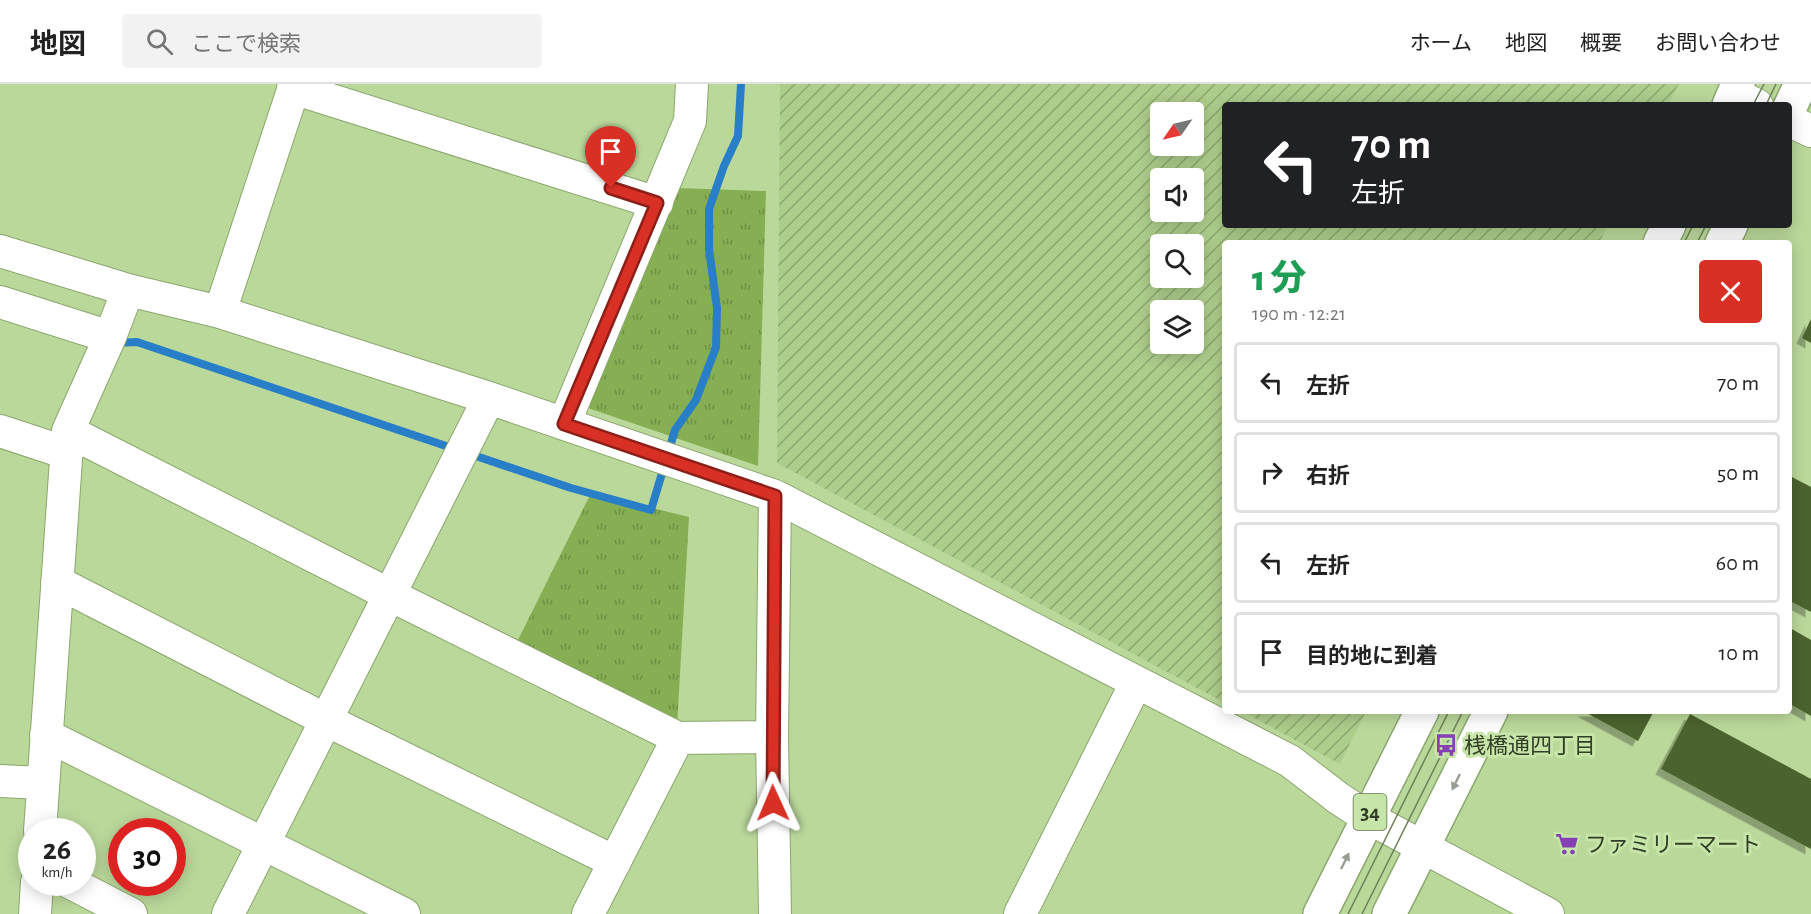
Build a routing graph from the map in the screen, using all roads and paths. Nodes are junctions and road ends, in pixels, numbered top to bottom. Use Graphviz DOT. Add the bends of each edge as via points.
graph roads {
  1 [pos="692,84"];
  2 [pos="1801,84"];
  3 [pos="294,86"];
  4 [pos="1792,103"];
  5 [pos="1792,122"];
  6 [pos="1811,131"];
  7 [pos="657,203"];
  8 [pos="0,251"];
  9 [pos="128,290"];
  10 [pos="0,302"];
  11 [pos="220,312"];
  12 [pos="110,337"];
  13 [pos="489,398"];
  14 [pos="564,424"];
  15 [pos="0,431"];
  16 [pos="68,442"];
  17 [pos="775,496"];
  18 [pos="57,582"];
  19 [pos="390,595"];
  20 [pos="1136,683"];
  21 [pos="1420,714"];
  22 [pos="1489,714"];
  23 [pos="326,720"];
  24 [pos="46,735"];
  25 [pos="772,736"];
  26 [pos="678,738"];
  27 [pos="0,781"];
  28 [pos="43,783"];
  29 [pos="1368,817"];
  30 [pos="41,818"];
  31 [pos="264,843"];
  32 [pos="1423,846"];
  33 [pos="615,862"];
  34 [pos="36,896"];
  35 [pos="96,896"];
  36 [pos="35,914"];
  37 [pos="131,914"];
  38 [pos="228,914"];
  39 [pos="404,914"];
  40 [pos="588,914"];
  41 [pos="775,914"];
  42 [pos="1020,914"];
  43 [pos="1320,914"];
  44 [pos="1389,914"];
  45 [pos="1548,914"];
  1 -- 7 [label="street" via="690,121"];
  2 -- 4 [label="main road"];
  3 -- 7 [label="street"];
  3 -- 11 [label="street"];
  5 -- 6 [label="street"];
  7 -- 14 [label="street"];
  8 -- 9 [label="street"];
  9 -- 11 [label="street"];
  9 -- 12 [label="street"];
  10 -- 12 [label="street"];
  11 -- 13 [label="street"];
  12 -- 16 [label="street"];
  13 -- 14 [label="street"];
  13 -- 19 [label="street"];
  14 -- 17 [label="street"];
  15 -- 16 [label="street"];
  16 -- 18 [label="street"];
  16 -- 19 [label="street"];
  17 -- 20 [label="street"];
  17 -- 25 [label="street"];
  18 -- 23 [label="street"];
  18 -- 24 [label="street"];
  19 -- 23 [label="street"];
  19 -- 26 [label="street"];
  20 -- 29 [label="street" via="1290,761"];
  20 -- 42 [label="street"];
  21 -- 29 [label="main road, 34"];
  22 -- 32 [label="main road, one-way"];
  23 -- 31 [label="street"];
  23 -- 33 [label="street"];
  24 -- 28 [label="street"];
  24 -- 31 [label="street"];
  25 -- 26 [label="street"];
  25 -- 41 [label="street"];
  26 -- 33 [label="street"];
  27 -- 28 [label="street"];
  28 -- 30 [label="street"];
  29 -- 32 [label="street"];
  43 -- 29 [label="main road, 34, one-way"];
  31 -- 38 [label="street"];
  31 -- 39 [label="street"];
  32 -- 44 [label="main road"];
  32 -- 45 [label="street"];
  33 -- 40 [label="street"];
  34 -- 36 [label="street"];
  35 -- 37 [label="street"];
}
